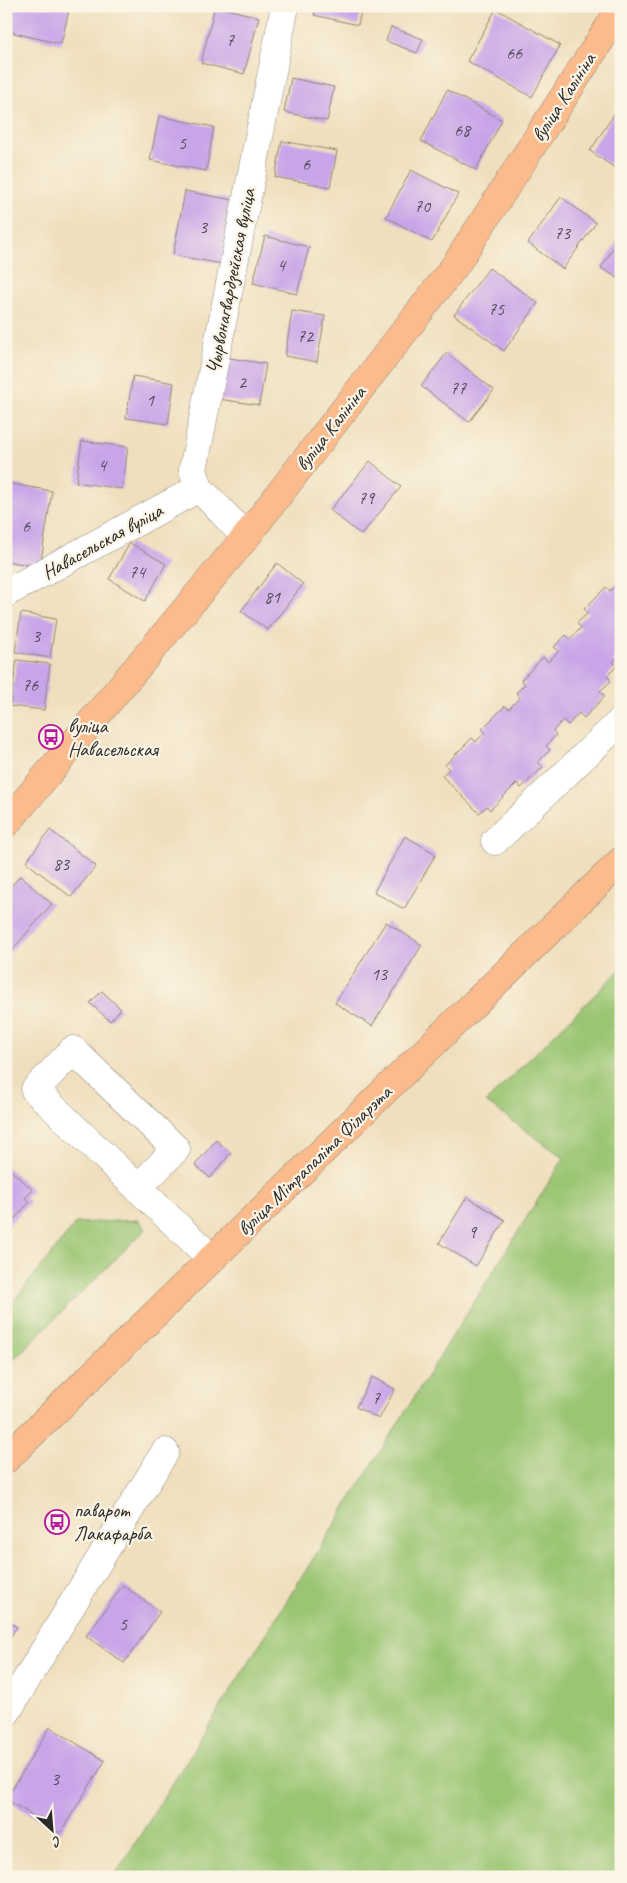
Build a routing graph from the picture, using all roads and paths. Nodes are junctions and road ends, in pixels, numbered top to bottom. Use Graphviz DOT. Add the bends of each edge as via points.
graph roads {
  1 [pos="285,6"];
  2 [pos="621,8"];
  3 [pos="199,488"];
  4 [pos="246,537"];
  5 [pos="6,593"];
  6 [pos="621,721"];
  7 [pos="6,824"];
  8 [pos="495,841"];
  9 [pos="621,861"];
  10 [pos="138,1188"];
  11 [pos="212,1259"];
  12 [pos="165,1452"];
  13 [pos="6,1459"];
  14 [pos="6,1714"];
  1 -- 3 [label="street, Чырвонагвардзейская вуліца" via="192,470"];
  2 -- 4 [label="main road, вуліца Калініна" via="454,267"];
  3 -- 4 [label="street, Чырвонагвардзейская вуліца"];
  3 -- 5 [label="street, Навасельская вуліца"];
  4 -- 7 [label="main road, вуліца Калініна"];
  6 -- 8 [label="street"];
  9 -- 11 [label="main road, вуліца Мітрапаліта Філарэта"];
  10 -- 10 [label="street" via="35,1090 73,1050 176,1149"];
  10 -- 11 [label="street"];
  11 -- 13 [label="main road, вуліца Мітрапаліта Філарэта"];
  12 -- 14 [label="street"];
}
